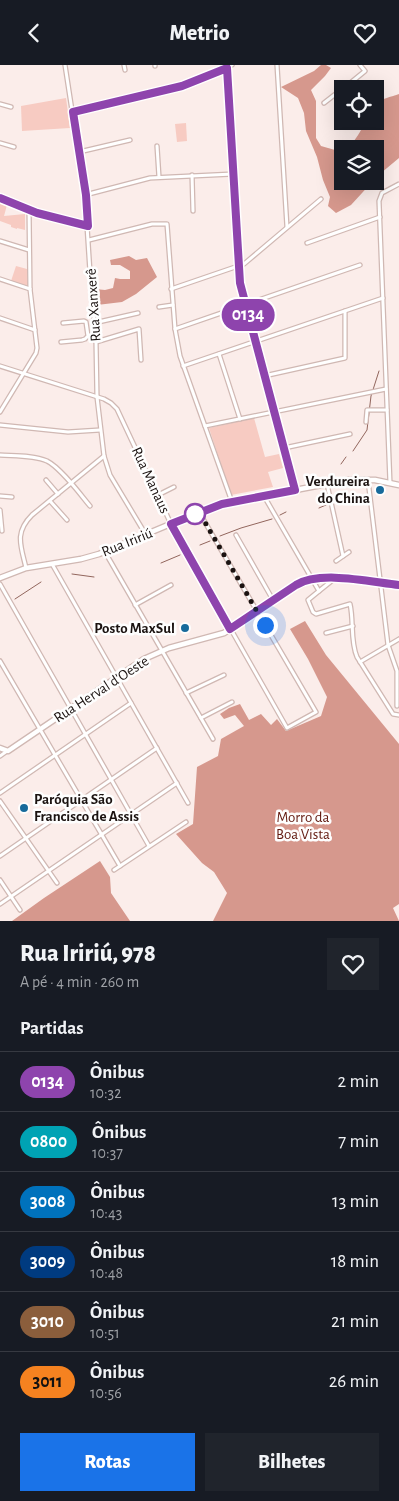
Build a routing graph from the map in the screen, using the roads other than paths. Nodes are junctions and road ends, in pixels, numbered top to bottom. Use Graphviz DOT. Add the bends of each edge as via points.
graph roads {
  1 [pos="65,65"];
  2 [pos="124,65"];
  3 [pos="232,65"];
  4 [pos="277,65"];
  5 [pos="360,65"];
  6 [pos="227,67"];
  7 [pos="125,70"];
  8 [pos="354,80"];
  9 [pos="334,96"];
  10 [pos="324,103"];
  11 [pos="0,104"];
  12 [pos="11,107"];
  13 [pos="73,112"];
  14 [pos="130,140"];
  15 [pos="0,143"];
  16 [pos="157,146"];
  17 [pos="14,147"];
  18 [pos="79,152"];
  19 [pos="233,173"];
  20 [pos="192,175"];
  21 [pos="159,177"];
  22 [pos="399,184"];
  23 [pos="86,195"];
  24 [pos="0,199"];
  25 [pos="321,199"];
  26 [pos="29,209"];
  27 [pos="193,211"];
  28 [pos="380,217"];
  29 [pos="88,226"];
  30 [pos="288,227"];
  31 [pos="89,240"];
  32 [pos="0,241"];
  33 [pos="307,243"];
  34 [pos="29,250"];
  35 [pos="360,265"];
  36 [pos="239,267"];
  37 [pos="0,279"];
  38 [pos="30,289"];
  39 [pos="171,289"];
  40 [pos="383,298"];
  41 [pos="173,305"];
  42 [pos="245,305"];
  43 [pos="159,307"];
  44 [pos="345,311"];
  45 [pos="138,313"];
  46 [pos="0,319"];
  47 [pos="63,323"];
  48 [pos="94,323"];
  49 [pos="35,329"];
  50 [pos="175,329"];
  51 [pos="95,332"];
  52 [pos="88,333"];
  53 [pos="61,342"];
  54 [pos="96,342"];
  55 [pos="255,342"];
  56 [pos="219,354"];
  57 [pos="141,360"];
  58 [pos="0,366"];
  59 [pos="183,366"];
  60 [pos="23,374"];
  61 [pos="264,376"];
  62 [pos="386,389"];
  63 [pos="97,397"];
  64 [pos="387,410"];
  65 [pos="0,412"];
  66 [pos="274,412"];
  67 [pos="240,419"];
  68 [pos="366,422"];
  69 [pos="0,425"];
  70 [pos="205,426"];
  71 [pos="100,430"];
  72 [pos="350,434"];
  73 [pos="284,448"];
  74 [pos="0,455"];
  75 [pos="104,455"];
  76 [pos="46,480"];
  77 [pos="368,480"];
  78 [pos="70,483"];
  79 [pos="327,483"];
  80 [pos="390,483"];
  81 [pos="399,485"];
  82 [pos="174,487"];
  83 [pos="295,490"];
  84 [pos="58,494"];
  85 [pos="158,495"];
  86 [pos="264,495"];
  87 [pos="0,496"];
  88 [pos="12,497"];
  89 [pos="50,501"];
  90 [pos="232,502"];
  91 [pos="90,506"];
  92 [pos="0,511"];
  93 [pos="199,512"];
  94 [pos="67,520"];
  95 [pos="171,524"];
  96 [pos="2,531"];
  97 [pos="146,535"];
  98 [pos="236,535"];
  99 [pos="105,552"];
  100 [pos="349,552"];
  101 [pos="343,556"];
  102 [pos="336,561"];
  103 [pos="52,564"];
  104 [pos="26,568"];
  105 [pos="0,578"];
  106 [pos="334,578"];
  107 [pos="312,579"];
  108 [pos="381,583"];
  109 [pos="0,584"];
  110 [pos="171,585"];
  111 [pos="399,585"];
  112 [pos="319,591"];
  113 [pos="273,600"];
  114 [pos="135,605"];
  115 [pos="257,611"];
  116 [pos="353,626"];
  117 [pos="230,629"];
  118 [pos="326,633"];
  119 [pos="399,639"];
  120 [pos="388,645"];
  121 [pos="162,651"];
  122 [pos="0,661"];
  123 [pos="360,662"];
  124 [pos="224,675"];
  125 [pos="116,677"];
  126 [pos="186,693"];
  127 [pos="232,702"];
  128 [pos="131,703"];
  129 [pos="397,707"];
  130 [pos="71,708"];
  131 [pos="399,715"];
  132 [pos="201,718"];
  133 [pos="40,729"];
  134 [pos="86,735"];
  135 [pos="213,739"];
  136 [pos="0,748"];
  137 [pos="157,748"];
  138 [pos="8,751"];
  139 [pos="55,755"];
  140 [pos="0,756"];
  141 [pos="111,780"];
  142 [pos="176,783"];
  143 [pos="0,793"];
  144 [pos="81,800"];
  145 [pos="0,801"];
  146 [pos="188,803"];
  147 [pos="131,814"];
  148 [pos="186,822"];
  149 [pos="101,835"];
  150 [pos="26,839"];
  151 [pos="149,846"];
  152 [pos="0,856"];
  153 [pos="120,866"];
  154 [pos="114,870"];
  155 [pos="48,871"];
  156 [pos="0,880"];
  157 [pos="57,883"];
  158 [pos="11,897"];
  159 [pos="0,904"];
  160 [pos="20,910"];
  1 -- 13 [label="street, Rua Xanxerê"];
  2 -- 7 [label="street"];
  3 -- 6 [label="street"];
  4 -- 30 [label="street"];
  5 -- 8 [label="street" via="365,71"];
  6 -- 13 [label="street" via="182,86"];
  6 -- 19 [label="street"];
  9 -- 10 [label="street"];
  11 -- 12 [label="street"];
  13 -- 18 [label="street, Rua Xanxerê"];
  14 -- 18 [label="street"];
  15 -- 17 [label="street"];
  16 -- 21 [label="street"];
  18 -- 23 [label="street, Rua Xanxerê"];
  19 -- 20 [label="street"];
  19 -- 36 [label="street"];
  20 -- 21 [label="street"];
  20 -- 27 [label="street"];
  21 -- 23 [label="street"];
  22 -- 28 [label="street" via="380,195"];
  23 -- 29 [label="street, Rua Xanxerê"];
  24 -- 26 [label="street"];
  25 -- 30 [label="street"];
  26 -- 29 [label="street"];
  26 -- 34 [label="street"];
  28 -- 33 [label="street"];
  28 -- 40 [label="street"];
  29 -- 31 [label="street, Rua Xanxerê"];
  30 -- 36 [label="street"];
  31 -- 39 [label="street" via="152,224 167,224"];
  31 -- 48 [label="street, Rua Xanxerê"];
  32 -- 34 [label="street"];
  34 -- 38 [label="street"];
  35 -- 42 [label="street"];
  36 -- 39 [label="street"];
  36 -- 42 [label="street"];
  37 -- 38 [label="street"];
  38 -- 49 [label="street"];
  39 -- 41 [label="street"];
  40 -- 44 [label="street"];
  40 -- 62 [label="street"];
  41 -- 43 [label="street"];
  41 -- 50 [label="street"];
  42 -- 50 [label="street"];
  42 -- 55 [label="street"];
  44 -- 55 [label="street"];
  44 -- 61 [label="street" via="345,358"];
  45 -- 48 [label="street"];
  46 -- 49 [label="street"];
  47 -- 52 [label="street" via="84,321 88,324"];
  48 -- 51 [label="street, Rua Xanxerê"];
  49 -- 60 [label="street" via="37,351"];
  50 -- 59 [label="street"];
  51 -- 52 [label="street"];
  51 -- 54 [label="street, Rua Xanxerê"];
  52 -- 53 [label="street" via="85,339"];
  54 -- 57 [label="street" via="139,329"];
  54 -- 63 [label="street, Rua Xanxerê"];
  55 -- 56 [label="street"];
  55 -- 61 [label="street"];
  56 -- 59 [label="street"];
  56 -- 67 [label="street"];
  58 -- 60 [label="street, Rua Manaus"];
  59 -- 70 [label="street"];
  60 -- 63 [label="street, Rua Manaus"];
  60 -- 65 [label="street"];
  61 -- 66 [label="street"];
  62 -- 64 [label="street"];
  62 -- 66 [label="street"];
  63 -- 71 [label="street, Rua Xanxerê"];
  63 -- 85 [label="street, Rua Manaus" via="117,409"];
  64 -- 68 [label="street" via="367,410"];
  64 -- 80 [label="street"];
  66 -- 67 [label="street"];
  66 -- 73 [label="street"];
  67 -- 70 [label="street"];
  69 -- 71 [label="street" via="68,432"];
  70 -- 90 [label="street"];
  71 -- 75 [label="street, Rua Xanxerê"];
  72 -- 73 [label="street"];
  73 -- 83 [label="street"];
  74 -- 78 [label="street" via="46,461"];
  75 -- 78 [label="street"];
  75 -- 97 [label="street, Rua Xanxerê" via="110,475"];
  76 -- 84 [label="street"];
  77 -- 79 [label="main road, Rua Iririú"];
  77 -- 80 [label="main road, Rua Iririú"];
  77 -- 108 [label="street"];
  78 -- 84 [label="street"];
  78 -- 91 [label="street"];
  79 -- 83 [label="main road, Rua Iririú"];
  79 -- 101 [label="street"];
  80 -- 81 [label="main road, Rua Iririú"];
  82 -- 85 [label="street"];
  83 -- 86 [label="main road, Rua Iririú"];
  84 -- 89 [label="street"];
  85 -- 95 [label="street, Rua Manaus"];
  86 -- 90 [label="main road, Rua Iririú"];
  86 -- 107 [label="street"];
  87 -- 88 [label="street"];
  89 -- 94 [label="street"];
  89 -- 104 [label="street" via="21,530"];
  90 -- 93 [label="main road, Rua Iririú"];
  92 -- 96 [label="street"];
  93 -- 95 [label="main road, Rua Iririú"];
  93 -- 115 [label="street"];
  95 -- 97 [label="main road, Rua Iririú"];
  95 -- 117 [label="street, Rua Manaus"];
  97 -- 99 [label="main road, Rua Iririú"];
  98 -- 113 [label="street"];
  99 -- 103 [label="main road, Rua Iririú"];
  99 -- 114 [label="street"];
  100 -- 101 [label="street"];
  101 -- 102 [label="street"];
  103 -- 104 [label="main road, Rua Iririú"];
  103 -- 125 [label="street"];
  104 -- 105 [label="main road, Rua Iririú"];
  106 -- 107 [label="main road"];
  106 -- 108 [label="main road"];
  106 -- 112 [label="street"];
  107 -- 112 [label="street"];
  107 -- 113 [label="main road, Rua Herval d'Oeste" via="299,583"];
  108 -- 111 [label="main road"];
  108 -- 120 [label="street"];
  109 -- 130 [label="street"];
  110 -- 114 [label="street"];
  112 -- 116 [label="street" via="308,599 314,613 350,604"];
  113 -- 115 [label="main road, Rua Herval d'Oeste"];
  114 -- 121 [label="street"];
  115 -- 117 [label="main road, Rua Herval d'Oeste"];
  115 -- 117 [label="street, Rua Manaus" via="316,712 287,728"];
  116 -- 118 [label="street"];
  116 -- 123 [label="street" via="354,649"];
  117 -- 121 [label="main road, Rua Herval d'Oeste" via="214,637"];
  119 -- 120 [label="street"];
  120 -- 123 [label="street"];
  120 -- 129 [label="street" via="397,671"];
  121 -- 125 [label="main road, Rua Herval d'Oeste"];
  121 -- 126 [label="street"];
  122 -- 133 [label="street"];
  123 -- 131 [label="street" via="393,714"];
  124 -- 126 [label="street"];
  125 -- 128 [label="street"];
  125 -- 130 [label="main road, Rua Herval d'Oeste"];
  126 -- 132 [label="street"];
  127 -- 132 [label="street"];
  128 -- 134 [label="street"];
  128 -- 137 [label="street"];
  130 -- 133 [label="main road, Rua Herval d'Oeste"];
  130 -- 134 [label="street"];
  132 -- 135 [label="street"];
  133 -- 138 [label="main road, Rua Herval d'Oeste"];
  133 -- 139 [label="street"];
  134 -- 139 [label="street"];
  134 -- 141 [label="street"];
  136 -- 138 [label="main road"];
  137 -- 141 [label="street"];
  137 -- 142 [label="street"];
  138 -- 140 [label="street, Rua Herval d'Oeste"];
  139 -- 143 [label="street"];
  139 -- 144 [label="street"];
  141 -- 144 [label="street"];
  141 -- 147 [label="street"];
  142 -- 146 [label="street"];
  142 -- 147 [label="street"];
  144 -- 149 [label="street"];
  144 -- 150 [label="street"];
  145 -- 150 [label="street"];
  147 -- 149 [label="street"];
  147 -- 151 [label="street"];
  148 -- 151 [label="street"];
  149 -- 153 [label="street"];
  149 -- 155 [label="street"];
  150 -- 152 [label="street"];
  150 -- 155 [label="street"];
  151 -- 153 [label="street"];
  153 -- 154 [label="street"];
  155 -- 157 [label="street"];
  155 -- 158 [label="street"];
  156 -- 158 [label="street"];
  158 -- 159 [label="street"];
  158 -- 160 [label="street"];
}
